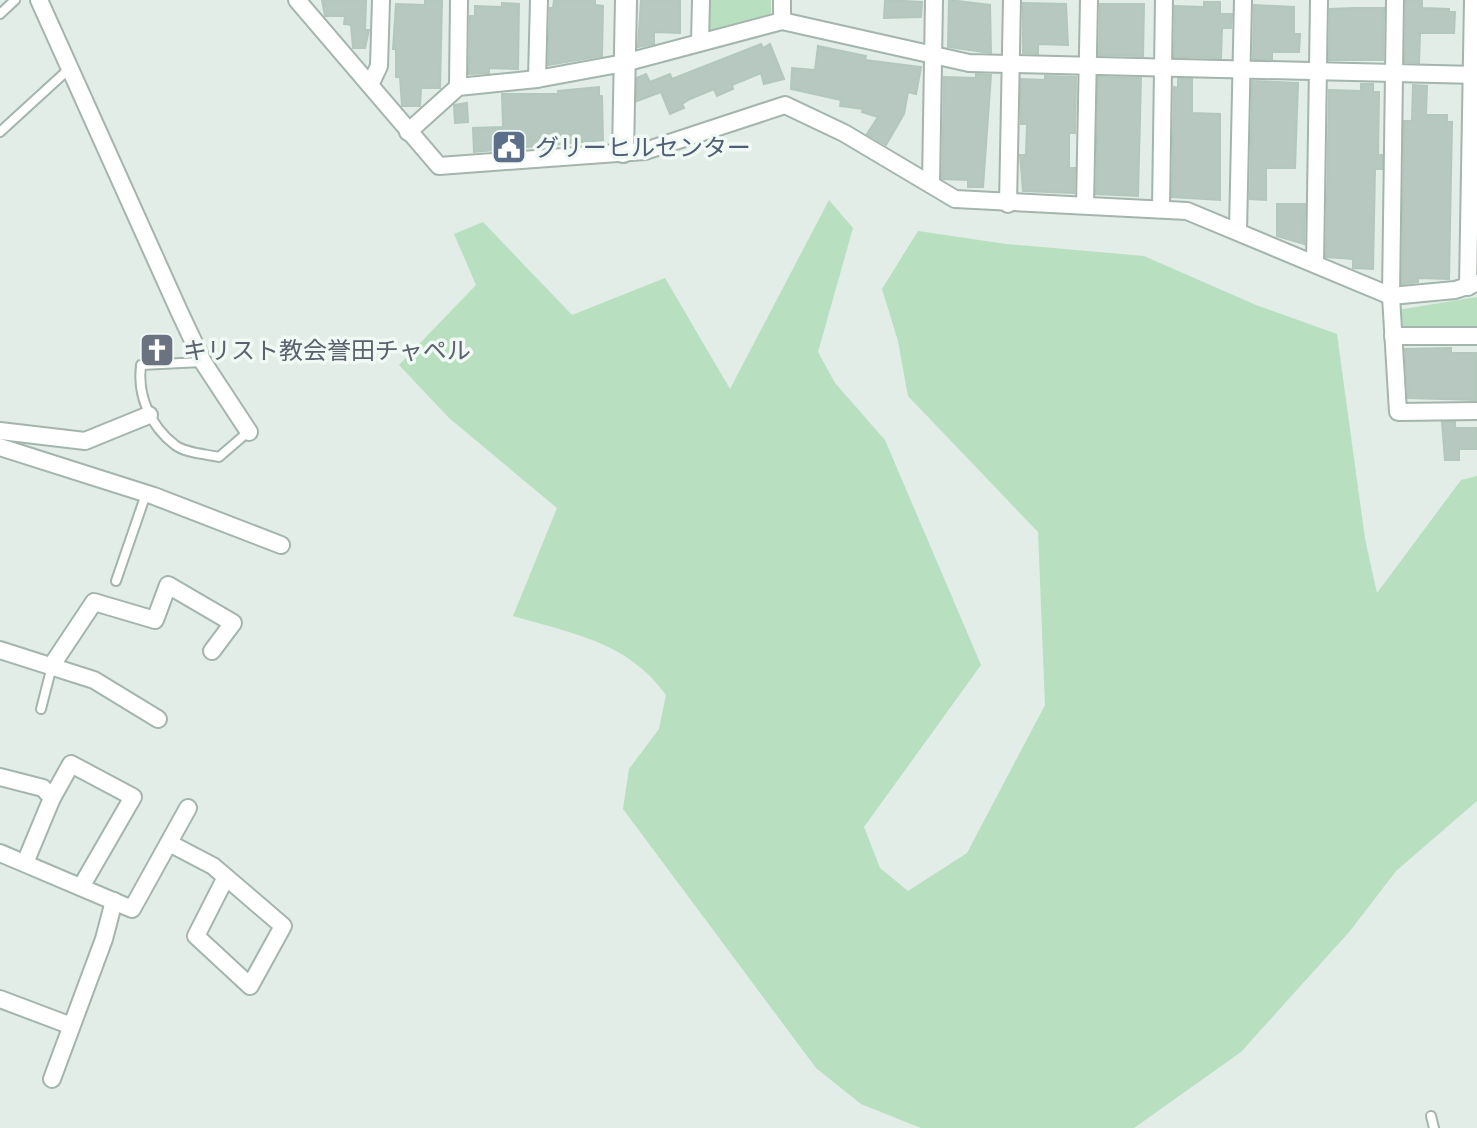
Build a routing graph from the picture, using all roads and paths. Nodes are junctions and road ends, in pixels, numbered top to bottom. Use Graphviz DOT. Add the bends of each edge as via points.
graph roads {
  1 [pos="15,0"];
  2 [pos="39,0"];
  3 [pos="381,0"];
  4 [pos="459,0"];
  5 [pos="539,0"];
  6 [pos="626,0"];
  7 [pos="701,0"];
  8 [pos="782,0"];
  9 [pos="934,0"];
  10 [pos="1012,0"];
  11 [pos="1089,0"];
  12 [pos="1164,0"];
  13 [pos="1243,0"];
  14 [pos="1319,0"];
  15 [pos="1395,0"];
  16 [pos="1473,0"];
  17 [pos="300,2"];
  18 [pos="0,14"];
  19 [pos="782,21"];
  20 [pos="700,42"];
  21 [pos="933,56"];
  22 [pos="624,63"];
  23 [pos="1011,67"];
  24 [pos="71,68"];
  25 [pos="1088,68"];
  26 [pos="1163,68"];
  27 [pos="1241,70"];
  28 [pos="1318,71"];
  29 [pos="1394,73"];
  30 [pos="1474,75"];
  31 [pos="537,79"];
  32 [pos="370,85"];
  33 [pos="458,87"];
  34 [pos="0,132"];
  35 [pos="408,132"];
  36 [pos="623,152"];
  37 [pos="931,184"];
  38 [pos="1008,204"];
  39 [pos="1085,205"];
  40 [pos="1161,209"];
  41 [pos="1238,231"];
  42 [pos="1315,264"];
  43 [pos="1472,285"];
  44 [pos="1391,296"];
  45 [pos="1393,336"];
  46 [pos="1477,336"];
  47 [pos="203,362"];
  48 [pos="1477,411"];
  49 [pos="149,415"];
  50 [pos="0,431"];
  51 [pos="249,432"];
  52 [pos="0,447"];
  53 [pos="146,493"];
  54 [pos="281,545"];
  55 [pos="116,581"];
  56 [pos="0,650"];
  57 [pos="212,651"];
  58 [pos="52,665"];
  59 [pos="41,709"];
  60 [pos="158,719"];
  61 [pos="0,777"];
  62 [pos="52,798"];
  63 [pos="188,808"];
  64 [pos="169,843"];
  65 [pos="0,853"];
  66 [pos="25,863"];
  67 [pos="226,877"];
  68 [pos="81,887"];
  69 [pos="114,901"];
  70 [pos="0,999"];
  71 [pos="69,1025"];
  72 [pos="52,1079"];
  73 [pos="1431,1116"];
  74 [pos="1434,1128"];
  1 -- 18 [label="lane"];
  2 -- 24 [label="street"];
  3 -- 32 [label="street" via="379,66"];
  4 -- 33 [label="street"];
  5 -- 31 [label="street"];
  6 -- 22 [label="street"];
  7 -- 20 [label="street"];
  8 -- 19 [label="street"];
  9 -- 21 [label="street"];
  10 -- 23 [label="street"];
  11 -- 25 [label="street"];
  12 -- 26 [label="street"];
  13 -- 27 [label="street"];
  14 -- 28 [label="street"];
  15 -- 29 [label="street"];
  16 -- 30 [label="street"];
  17 -- 32 [label="street"];
  19 -- 20 [label="street"];
  19 -- 21 [label="street"];
  20 -- 22 [label="street"];
  21 -- 23 [label="street"];
  21 -- 37 [label="street"];
  22 -- 31 [label="street"];
  22 -- 36 [label="street"];
  23 -- 25 [label="street"];
  23 -- 38 [label="street"];
  24 -- 34 [label="lane"];
  24 -- 47 [label="street"];
  25 -- 26 [label="street"];
  25 -- 39 [label="street"];
  26 -- 27 [label="street"];
  26 -- 40 [label="street"];
  27 -- 28 [label="street"];
  27 -- 41 [label="street"];
  28 -- 29 [label="street"];
  28 -- 42 [label="street"];
  29 -- 30 [label="street"];
  29 -- 44 [label="street"];
  30 -- 43 [label="street"];
  31 -- 33 [label="street"];
  32 -- 35 [label="street"];
  33 -- 35 [label="street"];
  35 -- 36 [label="street" via="439,166"];
  36 -- 37 [label="street" via="645,151 785,105"];
  37 -- 38 [label="street" via="955,199"];
  38 -- 39 [label="street"];
  39 -- 40 [label="street"];
  40 -- 41 [label="street" via="1187,211"];
  41 -- 42 [label="street"];
  42 -- 44 [label="street"];
  43 -- 44 [label="street"];
  44 -- 45 [label="street"];
  45 -- 46 [label="street"];
  45 -- 48 [label="street" via="1398,412"];
  47 -- 49 [label="lane" via="141,365 138,385"];
  47 -- 51 [label="street"];
  49 -- 50 [label="street" via="85,441"];
  49 -- 51 [label="lane" via="176,447 219,457"];
  52 -- 53 [label="street"];
  53 -- 54 [label="street"];
  53 -- 55 [label="lane"];
  56 -- 58 [label="street"];
  57 -- 58 [label="street" via="233,623 168,585 155,620 94,602"];
  58 -- 59 [label="lane"];
  58 -- 60 [label="street" via="94,680"];
  61 -- 62 [label="street" via="43,788"];
  62 -- 66 [label="street"];
  62 -- 68 [label="street" via="71,764 133,797"];
  63 -- 64 [label="street"];
  64 -- 67 [label="street"];
  64 -- 69 [label="street" via="132,909"];
  65 -- 66 [label="street"];
  66 -- 68 [label="street"];
  67 -- 67 [label="street" via="283,926 250,986 196,936"];
  68 -- 69 [label="street"];
  69 -- 71 [label="street"];
  70 -- 71 [label="street"];
  71 -- 72 [label="street"];
  73 -- 74 [label="lane"];
}
